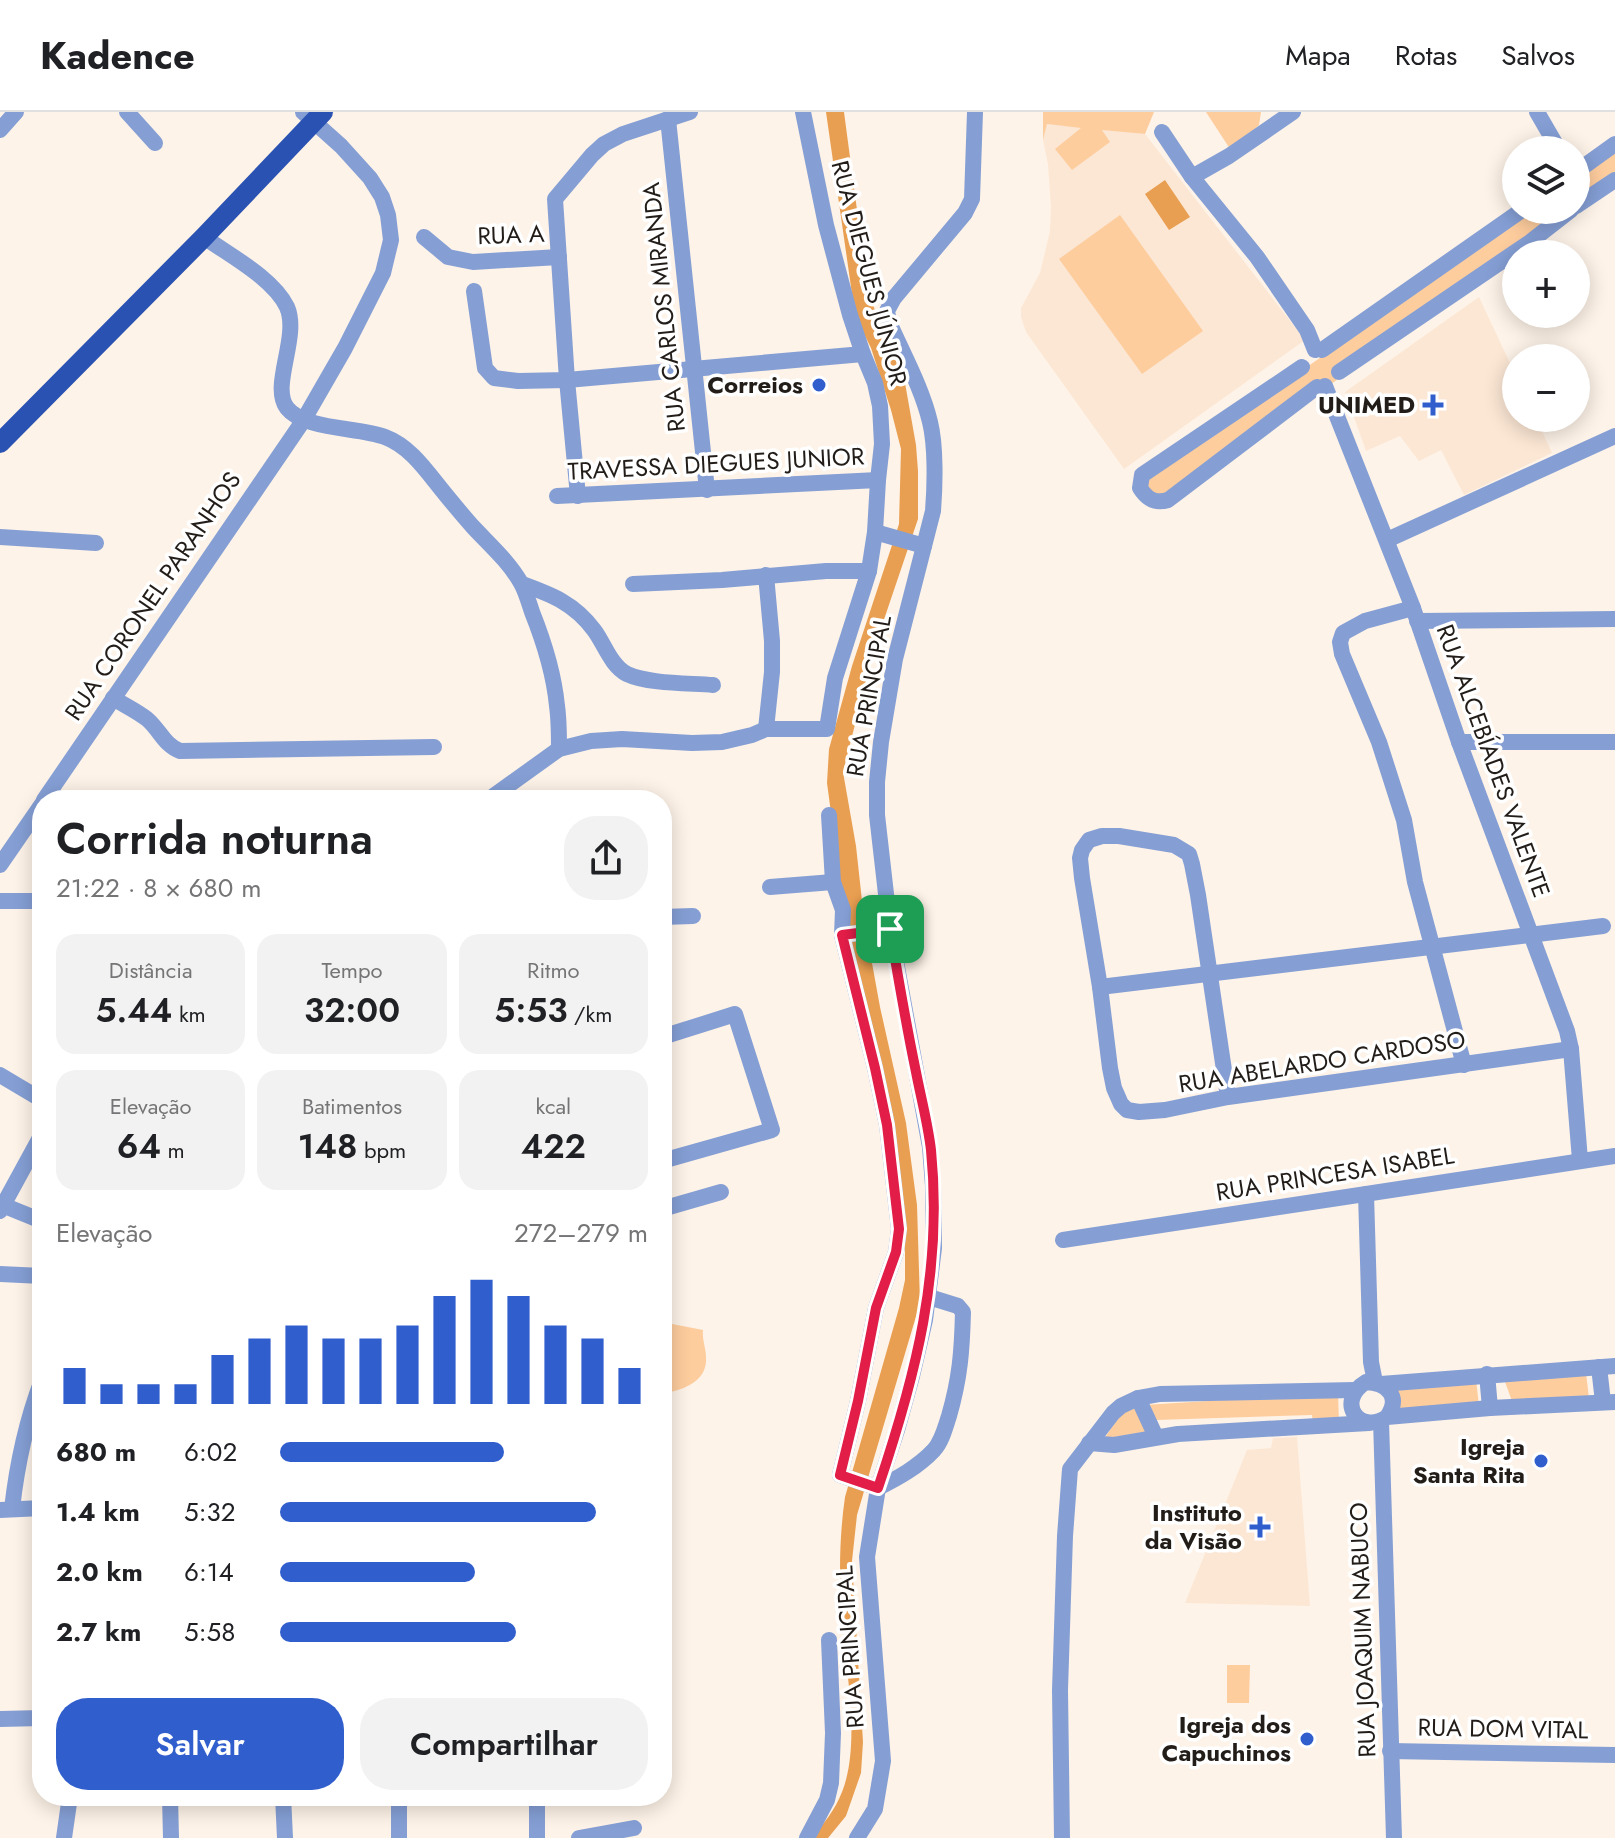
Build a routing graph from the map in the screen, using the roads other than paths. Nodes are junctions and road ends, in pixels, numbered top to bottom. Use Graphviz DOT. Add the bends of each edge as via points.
graph roads {
  1 [pos="16,112"];
  2 [pos="127,112"];
  3 [pos="690,112"];
  4 [pos="803,112"];
  5 [pos="975,112"];
  6 [pos="1293,112"];
  7 [pos="1537,112"];
  8 [pos="315,115"];
  9 [pos="668,119"];
  10 [pos="0,130"];
  11 [pos="1162,132"];
  12 [pos="1551,136"];
  13 [pos="155,143"];
  14 [pos="1615,144"];
  15 [pos="1594,158"];
  16 [pos="1590,161"];
  17 [pos="1192,177"];
  18 [pos="1612,182"];
  19 [pos="1590,196"];
  20 [pos="1502,224"];
  21 [pos="1558,224"];
  22 [pos="204,237"];
  23 [pos="424,237"];
  24 [pos="1541,240"];
  25 [pos="559,257"];
  26 [pos="1502,268"];
  27 [pos="474,291"];
  28 [pos="1318,350"];
  29 [pos="863,354"];
  30 [pos="1302,367"];
  31 [pos="695,370"];
  32 [pos="1339,372"];
  33 [pos="567,380"];
  34 [pos="1321,387"];
  35 [pos="303,421"];
  36 [pos="1615,436"];
  37 [pos="0,443"];
  38 [pos="878,480"];
  39 [pos="707,490"];
  40 [pos="557,496"];
  41 [pos="578,496"];
  42 [pos="884,534"];
  43 [pos="0,537"];
  44 [pos="1387,540"];
  45 [pos="96,543"];
  46 [pos="920,545"];
  47 [pos="869,571"];
  48 [pos="766,575"];
  49 [pos="522,584"];
  50 [pos="633,584"];
  51 [pos="1415,614"];
  52 [pos="1615,619"];
  53 [pos="713,685"];
  54 [pos="113,698"];
  55 [pos="766,729"];
  56 [pos="1459,742"];
  57 [pos="1615,742"];
  58 [pos="434,747"];
  59 [pos="559,749"];
  60 [pos="56,790"];
  61 [pos="502,790"];
  62 [pos="829,815"];
  63 [pos="32,823"];
  64 [pos="0,865"];
  65 [pos="833,882"];
  66 [pos="770,887"];
  67 [pos="0,901"];
  68 [pos="32,901"];
  69 [pos="693,916"];
  70 [pos="672,917"];
  71 [pos="1603,926"];
  72 [pos="890,929"];
  73 [pos="1529,934"];
  74 [pos="844,935"];
  75 [pos="1431,946"];
  76 [pos="1210,975"];
  77 [pos="1100,987"];
  78 [pos="672,1034"];
  79 [pos="1571,1049"];
  80 [pos="1464,1065"];
  81 [pos="0,1075"];
  82 [pos="32,1094"];
  83 [pos="1228,1097"];
  84 [pos="32,1152"];
  85 [pos="1615,1156"];
  86 [pos="672,1158"];
  87 [pos="1580,1160"];
  88 [pos="721,1192"];
  89 [pos="1366,1194"];
  90 [pos="672,1206"];
  91 [pos="1,1207"];
  92 [pos="32,1218"];
  93 [pos="1063,1240"];
  94 [pos="0,1274"];
  95 [pos="32,1276"];
  96 [pos="929,1297"];
  97 [pos="1607,1366"];
  98 [pos="1487,1374"];
  99 [pos="1369,1385"];
  100 [pos="1138,1398"];
  101 [pos="1609,1402"];
  102 [pos="32,1408"];
  103 [pos="1490,1408"];
  104 [pos="1379,1420"];
  105 [pos="1156,1437"];
  106 [pos="1089,1443"];
  107 [pos="875,1488"];
  108 [pos="32,1508"];
  109 [pos="6,1509"];
  110 [pos="829,1640"];
  111 [pos="32,1718"];
  112 [pos="0,1719"];
  113 [pos="1390,1751"];
  114 [pos="1615,1755"];
  115 [pos="69,1806"];
  116 [pos="170,1806"];
  117 [pos="283,1806"];
  118 [pos="399,1806"];
  119 [pos="537,1806"];
  120 [pos="634,1828"];
  121 [pos="64,1838"];
  122 [pos="171,1838"];
  123 [pos="285,1838"];
  124 [pos="399,1838"];
  125 [pos="537,1838"];
  126 [pos="579,1838"];
  127 [pos="807,1838"];
  128 [pos="857,1838"];
  129 [pos="1062,1838"];
  130 [pos="1394,1838"];
  1 -- 10 [label="street"];
  2 -- 13 [label="street"];
  3 -- 9 [label="street"];
  4 -- 29 [label="street, RUA DIEGUES JÚNIOR" via="826,225"];
  5 -- 46 [label="street, RUA PRINCIPAL" via="972,199 887,311 932,433 933,511"];
  6 -- 17 [label="street"];
  7 -- 12 [label="street"];
  8 -- 22 [label="main road"];
  8 -- 35 [label="street, RUA CORONEL PARANHOS" via="382,197 391,240 383,273"];
  9 -- 25 [label="street" via="604,144 563,188 555,199"];
  9 -- 31 [label="street, RUA CARLOS MIRANDA"];
  11 -- 17 [label="street"];
  14 -- 15 [label="street"];
  15 -- 16 [label="street"];
  15 -- 18 [label="street"];
  17 -- 28 [label="street" via="1257,257"];
  18 -- 19 [label="street"];
  20 -- 28 [label="street"];
  21 -- 24 [label="street"];
  22 -- 35 [label="street" via="260,276 287,308 292,323 282,389 285,406"];
  22 -- 37 [label="main road"];
  23 -- 25 [label="street, RUA A" via="448,257 473,262"];
  25 -- 33 [label="street"];
  26 -- 32 [label="street"];
  27 -- 33 [label="street" via="485,368 494,378"];
  28 -- 30 [label="street"];
  28 -- 32 [label="street" via="1332,353"];
  29 -- 31 [label="street"];
  29 -- 38 [label="street, RUA DIEGUES JÚNIOR" via="880,406"];
  30 -- 34 [label="street" via="1306,380"];
  30 -- 34 [label="street" via="1142,475 1140,488 1146,496 1168,500"];
  31 -- 33 [label="street"];
  31 -- 39 [label="street, RUA CARLOS MIRANDA"];
  32 -- 34 [label="street"];
  33 -- 41 [label="street"];
  34 -- 44 [label="street, RUA ALCEBÍADES VALENTE"];
  35 -- 49 [label="street" via="384,436 399,444 502,555"];
  35 -- 54 [label="street, RUA CORONEL PARANHOS"];
  36 -- 44 [label="street"];
  38 -- 39 [label="street, TRAVESSA DIEGUES JUNIOR"];
  38 -- 42 [label="street, RUA DIEGUES JÚNIOR"];
  39 -- 41 [label="street, TRAVESSA DIEGUES JUNIOR"];
  40 -- 41 [label="street, TRAVESSA DIEGUES JUNIOR"];
  42 -- 46 [label="street"];
  42 -- 47 [label="street, RUA DIEGUES JÚNIOR"];
  43 -- 45 [label="street"];
  44 -- 51 [label="street, RUA ALCEBÍADES VALENTE"];
  46 -- 72 [label="street, RUA PRINCIPAL" via="895,659 877,782"];
  47 -- 48 [label="street"];
  47 -- 55 [label="street, RUA DIEGUES JÚNIOR" via="835,678 827,729"];
  48 -- 50 [label="street"];
  48 -- 55 [label="street" via="772,641"];
  49 -- 53 [label="street" via="563,600 629,675"];
  49 -- 59 [label="street" via="551,674"];
  51 -- 52 [label="street"];
  51 -- 56 [label="street, RUA ALCEBÍADES VALENTE"];
  51 -- 75 [label="street" via="1365,621 1343,633 1340,642 1404,820"];
  54 -- 58 [label="street" via="146,719 164,742 180,751"];
  54 -- 60 [label="street, RUA CORONEL PARANHOS"];
  55 -- 59 [label="street" via="722,742 622,739"];
  56 -- 57 [label="street"];
  56 -- 73 [label="street, RUA ALCEBÍADES VALENTE"];
  59 -- 61 [label="street"];
  62 -- 65 [label="street"];
  63 -- 64 [label="street, RUA CORONEL PARANHOS"];
  65 -- 66 [label="street"];
  65 -- 74 [label="street" via="843,910"];
  67 -- 68 [label="street"];
  69 -- 70 [label="street"];
  71 -- 73 [label="street"];
  72 -- 74 [label="street"];
  72 -- 96 [label="street, RUA PRINCIPAL" via="930,1147 934,1248"];
  73 -- 75 [label="street"];
  73 -- 79 [label="street, RUA ALCEBÍADES VALENTE"];
  74 -- 107 [label="street" via="887,1125 899,1229 876,1308 844,1476"];
  75 -- 76 [label="street"];
  75 -- 80 [label="street"];
  76 -- 77 [label="street"];
  76 -- 77 [label="street" via="1186,851 1119,836 1094,837 1080,858"];
  76 -- 83 [label="street"];
  77 -- 83 [label="street, RUA ABELARDO CARDOSO" via="1114,1088 1127,1110 1165,1110"];
  78 -- 86 [label="street" via="735,1014 772,1130"];
  79 -- 80 [label="street, RUA ABELARDO CARDOSO"];
  79 -- 87 [label="street, RUA ALCEBÍADES VALENTE"];
  80 -- 83 [label="street, RUA ABELARDO CARDOSO"];
  81 -- 82 [label="street"];
  84 -- 91 [label="street"];
  85 -- 87 [label="street, RUA PRINCESA ISABEL"];
  87 -- 89 [label="street, RUA PRINCESA ISABEL"];
  88 -- 90 [label="street"];
  89 -- 93 [label="street, RUA PRINCESA ISABEL"];
  89 -- 99 [label="street"];
  91 -- 92 [label="street"];
  94 -- 95 [label="street"];
  96 -- 107 [label="street, RUA PRINCIPAL" via="897,1430"];
  96 -- 107 [label="street" via="963,1312 956,1393 935,1448 906,1474"];
  97 -- 98 [label="street"];
  97 -- 101 [label="street"];
  98 -- 99 [label="street"];
  98 -- 103 [label="street"];
  99 -- 100 [label="street"];
  99 -- 104 [label="street" via="1390,1392 1392,1399 1391,1412"];
  99 -- 104 [label="street" via="1351,1402 1354,1414"];
  100 -- 105 [label="street"];
  100 -- 106 [label="street" via="1113,1413"];
  101 -- 103 [label="street"];
  102 -- 109 [label="street"];
  103 -- 104 [label="street"];
  104 -- 105 [label="street"];
  104 -- 113 [label="street, RUA JOAQUIM NABUCO"];
  105 -- 106 [label="street" via="1114,1445"];
  106 -- 129 [label="street" via="1068,1478 1060,1690"];
  107 -- 128 [label="street, RUA PRINCIPAL" via="867,1557 883,1761 875,1809"];
  108 -- 109 [label="street"];
  110 -- 127 [label="street" via="831,1783"];
  111 -- 112 [label="street"];
  113 -- 114 [label="street, RUA DOM VITAL"];
  113 -- 130 [label="street, RUA JOAQUIM NABUCO"];
  115 -- 121 [label="street"];
  116 -- 122 [label="street"];
  117 -- 123 [label="street"];
  118 -- 124 [label="street"];
  119 -- 125 [label="street"];
  120 -- 126 [label="street"];
}
